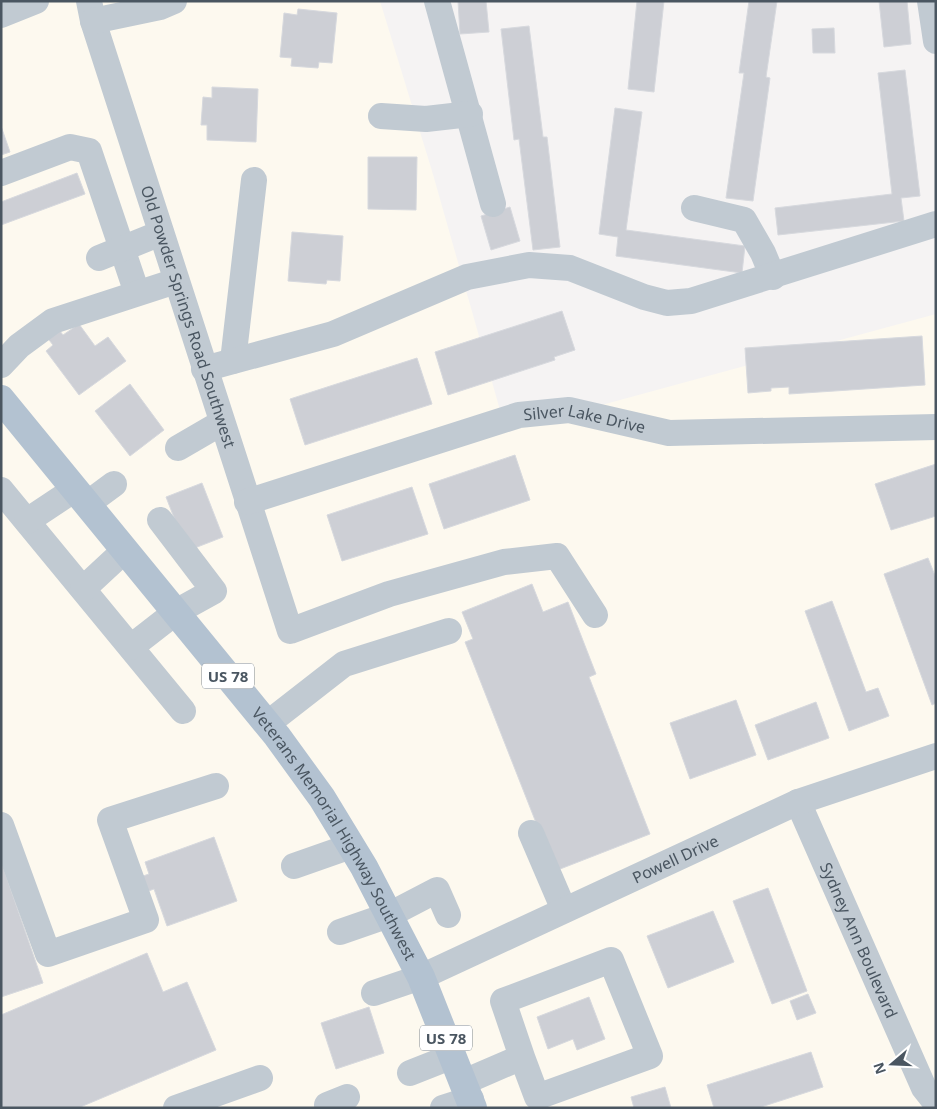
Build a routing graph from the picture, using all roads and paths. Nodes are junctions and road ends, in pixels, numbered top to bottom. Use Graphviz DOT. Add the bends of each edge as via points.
graph roads {
  1 [pos="36,1"];
  2 [pos="174,1"];
  3 [pos="438,1"];
  4 [pos="930,1"];
  5 [pos="91,11"];
  6 [pos="1,15"];
  7 [pos="936,41"];
  8 [pos="470,114"];
  9 [pos="381,116"];
  10 [pos="1,174"];
  11 [pos="254,180"];
  12 [pos="493,204"];
  13 [pos="694,208"];
  14 [pos="936,224"];
  15 [pos="161,233"];
  16 [pos="110,253"];
  17 [pos="773,277"];
  18 [pos="176,281"];
  19 [pos="137,293"];
  20 [pos="233,361"];
  21 [pos="1,364"];
  22 [pos="204,368"];
  23 [pos="3,403"];
  24 [pos="221,423"];
  25 [pos="936,427"];
  26 [pos="178,448"];
  27 [pos="114,484"];
  28 [pos="1,490"];
  29 [pos="81,496"];
  30 [pos="247,502"];
  31 [pos="160,520"];
  32 [pos="27,521"];
  33 [pos="125,550"];
  34 [pos="83,589"];
  35 [pos="176,612"];
  36 [pos="595,615"];
  37 [pos="449,632"];
  38 [pos="131,647"];
  39 [pos="183,710"];
  40 [pos="267,724"];
  41 [pos="936,756"];
  42 [pos="216,786"];
  43 [pos="798,802"];
  44 [pos="1,826"];
  45 [pos="531,832"];
  46 [pos="351,846"];
  47 [pos="294,866"];
  48 [pos="564,910"];
  49 [pos="389,915"];
  50 [pos="448,915"];
  51 [pos="340,932"];
  52 [pos="421,977"];
  53 [pos="374,993"];
  54 [pos="453,1056"];
  55 [pos="522,1058"];
  56 [pos="410,1073"];
  57 [pos="260,1078"];
  58 [pos="469,1096"];
  59 [pos="936,1103"];
  60 [pos="176,1108"];
  61 [pos="443,1108"];
  1 -- 6 [label="street"];
  2 -- 5 [label="street" via="160,7"];
  3 -- 8 [label="street"];
  4 -- 7 [label="street"];
  5 -- 15 [label="street, Old Powder Springs Road Southwest"];
  8 -- 9 [label="street" via="426,119"];
  8 -- 12 [label="street"];
  10 -- 16 [label="street" via="70,147 89,151"];
  11 -- 20 [label="street"];
  13 -- 17 [label="street" via="744,220"];
  14 -- 17 [label="street"];
  15 -- 16 [label="street"];
  15 -- 18 [label="street, Old Powder Springs Road Southwest"];
  16 -- 19 [label="street"];
  17 -- 20 [label="street" via="691,301 667,303 570,268 529,265 467,278 333,334"];
  18 -- 19 [label="street"];
  18 -- 22 [label="street, Old Powder Springs Road Southwest"];
  19 -- 21 [label="street" via="53,322 19,346"];
  20 -- 22 [label="street"];
  22 -- 24 [label="street, Old Powder Springs Road Southwest"];
  23 -- 29 [label="main road, Veterans Memorial Highway Southwest / US 78"];
  24 -- 26 [label="street"];
  24 -- 30 [label="street, Old Powder Springs Road Southwest"];
  25 -- 30 [label="street, Silver Lake Drive" via="669,433 569,410 519,415"];
  27 -- 29 [label="street"];
  28 -- 32 [label="street"];
  29 -- 32 [label="street"];
  29 -- 33 [label="main road, Veterans Memorial Highway Southwest / US 78"];
  30 -- 36 [label="street, Old Powder Springs Road Southwest" via="290,631 408,588 504,562 557,556"];
  31 -- 35 [label="street" via="214,591"];
  32 -- 34 [label="street"];
  33 -- 34 [label="street"];
  33 -- 35 [label="main road, Veterans Memorial Highway Southwest / US 78"];
  34 -- 38 [label="street"];
  35 -- 38 [label="street"];
  35 -- 40 [label="main road, Veterans Memorial Highway Southwest / US 78"];
  37 -- 40 [label="street" via="344,664"];
  38 -- 39 [label="street"];
  40 -- 46 [label="main road, Veterans Memorial Highway Southwest / US 78" via="322,798"];
  41 -- 43 [label="street, Powell Drive"];
  42 -- 44 [label="street" via="110,820 146,920 48,954"];
  43 -- 48 [label="street, Powell Drive" via="713,833"];
  43 -- 59 [label="street, Sydney Ann Boulevard" via="924,1088"];
  45 -- 48 [label="street"];
  46 -- 47 [label="street"];
  46 -- 49 [label="main road, Veterans Memorial Highway Southwest / US 78"];
  48 -- 52 [label="street, Powell Drive"];
  49 -- 50 [label="street" via="437,890"];
  49 -- 51 [label="street"];
  49 -- 52 [label="main road, Veterans Memorial Highway Southwest / US 78"];
  52 -- 53 [label="street, Powell Drive"];
  52 -- 54 [label="main road, Veterans Memorial Highway Southwest / US 78"];
  54 -- 56 [label="street"];
  54 -- 58 [label="main road, Veterans Memorial Highway Southwest / US 78"];
  55 -- 55 [label="street" via="537,1097 650,1056 611,960 503,1001"];
  55 -- 58 [label="street"];
  57 -- 60 [label="street"];
  58 -- 61 [label="street"];
}
